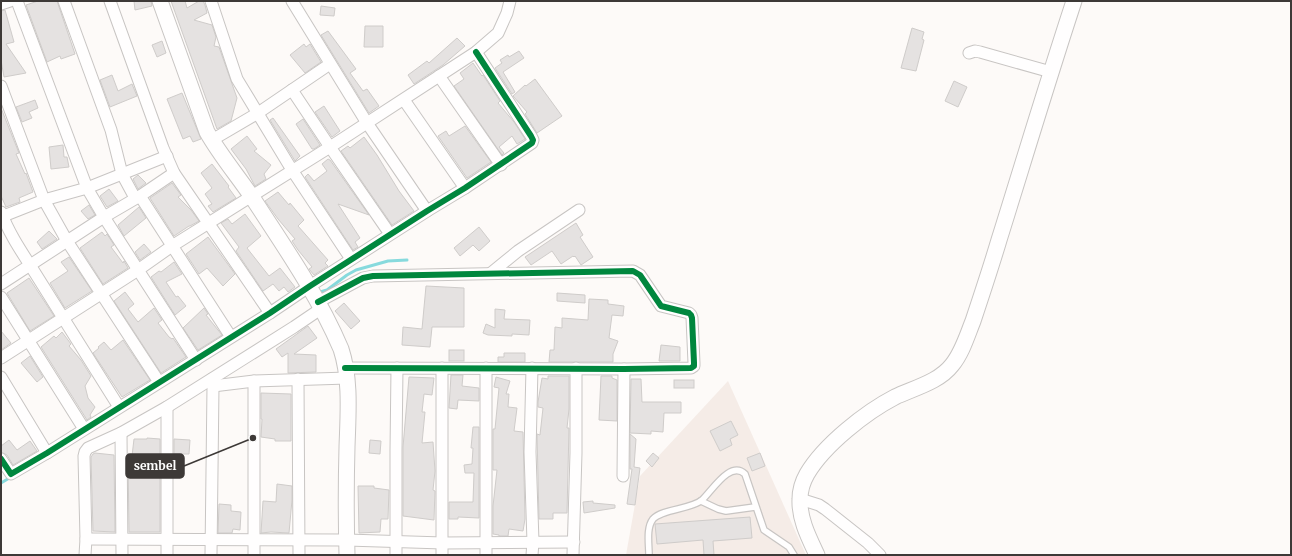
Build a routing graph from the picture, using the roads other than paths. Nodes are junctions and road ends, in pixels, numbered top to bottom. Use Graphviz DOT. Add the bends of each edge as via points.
graph roads {
  1 [pos="10,1"];
  2 [pos="17,1"];
  3 [pos="64,1"];
  4 [pos="110,1"];
  5 [pos="160,1"];
  6 [pos="211,1"];
  7 [pos="292,1"];
  8 [pos="510,1"];
  9 [pos="1074,1"];
  10 [pos="1,4"];
  11 [pos="476,52"];
  12 [pos="969,53"];
  13 [pos="330,64"];
  14 [pos="1051,72"];
  15 [pos="439,76"];
  16 [pos="1,86"];
  17 [pos="292,90"];
  18 [pos="404,100"];
  19 [pos="258,113"];
  20 [pos="367,123"];
  21 [pos="212,140"];
  22 [pos="330,147"];
  23 [pos="167,156"];
  24 [pos="501,165"];
  25 [pos="292,170"];
  26 [pos="174,173"];
  27 [pos="122,174"];
  28 [pos="87,188"];
  29 [pos="465,188"];
  30 [pos="251,196"];
  31 [pos="137,197"];
  32 [pos="44,200"];
  33 [pos="579,210"];
  34 [pos="427,211"];
  35 [pos="2,215"];
  36 [pos="104,217"];
  37 [pos="209,223"];
  38 [pos="390,234"];
  39 [pos="67,241"];
  40 [pos="172,246"];
  41 [pos="351,259"];
  42 [pos="30,264"];
  43 [pos="138,270"];
  44 [pos="490,273"];
  45 [pos="1,284"];
  46 [pos="310,286"];
  47 [pos="101,294"];
  48 [pos="1,297"];
  49 [pos="320,305"];
  50 [pos="270,313"];
  51 [pos="64,318"];
  52 [pos="231,337"];
  53 [pos="29,340"];
  54 [pos="1,358"];
  55 [pos="196,360"];
  56 [pos="398,368"];
  57 [pos="442,368"];
  58 [pos="486,368"];
  59 [pos="532,368"];
  60 [pos="576,368"];
  61 [pos="624,369"];
  62 [pos="346,373"];
  63 [pos="1,378"];
  64 [pos="298,379"];
  65 [pos="254,381"];
  66 [pos="159,382"];
  67 [pos="212,382"];
  68 [pos="119,407"];
  69 [pos="167,407"];
  70 [pos="84,429"];
  71 [pos="121,433"];
  72 [pos="47,453"];
  73 [pos="1,459"];
  74 [pos="623,476"];
  75 [pos="800,499"];
  76 [pos="701,501"];
  77 [pos="755,507"];
  78 [pos="86,539"];
  79 [pos="167,539"];
  80 [pos="211,539"];
  81 [pos="122,540"];
  82 [pos="254,540"];
  83 [pos="299,540"];
  84 [pos="396,541"];
  85 [pos="533,542"];
  86 [pos="574,542"];
  87 [pos="443,543"];
  88 [pos="487,543"];
  89 [pos="347,548"];
  90 [pos="85,555"];
  91 [pos="122,555"];
  92 [pos="167,555"];
  93 [pos="211,555"];
  94 [pos="254,555"];
  95 [pos="299,555"];
  96 [pos="396,555"];
  97 [pos="442,555"];
  98 [pos="486,555"];
  99 [pos="532,555"];
  100 [pos="573,555"];
  101 [pos="650,555"];
  102 [pos="794,555"];
  103 [pos="817,555"];
  104 [pos="880,555"];
  1 -- 10 [label="street"];
  2 -- 28 [label="street"];
  3 -- 27 [label="street" via="111,130"];
  4 -- 23 [label="street"];
  5 -- 21 [label="street"];
  6 -- 19 [label="street" via="235,74"];
  7 -- 13 [label="street"];
  8 -- 11 [label="street" via="498,33"];
  9 -- 14 [label="street"];
  11 -- 15 [label="street"];
  11 -- 24 [label="street" via="533,140"];
  12 -- 14 [label="street" via="980,52"];
  13 -- 17 [label="street"];
  13 -- 20 [label="street"];
  14 -- 75 [label="street" via="984,288 956,360 943,374 878,406 857,422 818,458 806,475"];
  15 -- 18 [label="street"];
  15 -- 24 [label="street"];
  16 -- 32 [label="street"];
  17 -- 19 [label="street"];
  17 -- 22 [label="street"];
  18 -- 20 [label="street"];
  18 -- 29 [label="street"];
  19 -- 21 [label="street"];
  19 -- 25 [label="street"];
  20 -- 22 [label="street"];
  20 -- 34 [label="street"];
  21 -- 30 [label="street"];
  22 -- 25 [label="street"];
  22 -- 38 [label="street"];
  23 -- 26 [label="street"];
  23 -- 27 [label="street"];
  24 -- 29 [label="street"];
  25 -- 30 [label="street"];
  25 -- 41 [label="street"];
  26 -- 31 [label="street"];
  26 -- 37 [label="street"];
  27 -- 28 [label="street"];
  27 -- 31 [label="street"];
  28 -- 32 [label="street"];
  28 -- 36 [label="street"];
  29 -- 34 [label="street"];
  30 -- 37 [label="street"];
  30 -- 46 [label="street"];
  31 -- 36 [label="street"];
  31 -- 40 [label="street"];
  32 -- 35 [label="street"];
  32 -- 39 [label="street"];
  33 -- 44 [label="street"];
  34 -- 38 [label="street"];
  35 -- 42 [label="street"];
  36 -- 39 [label="street"];
  36 -- 43 [label="street"];
  37 -- 40 [label="street"];
  37 -- 50 [label="street"];
  38 -- 41 [label="street"];
  39 -- 42 [label="street"];
  39 -- 47 [label="street"];
  40 -- 43 [label="street"];
  40 -- 52 [label="street"];
  41 -- 46 [label="street"];
  42 -- 45 [label="street"];
  42 -- 51 [label="street"];
  43 -- 47 [label="street"];
  43 -- 55 [label="street"];
  44 -- 49 [label="street" via="373,276 363,278"];
  44 -- 61 [label="street" via="633,271 640,275 661,306 692,315 694,366"];
  46 -- 49 [label="street"];
  46 -- 50 [label="street"];
  47 -- 51 [label="street"];
  47 -- 66 [label="street"];
  48 -- 53 [label="street"];
  49 -- 62 [label="street" via="341,349"];
  49 -- 67 [label="street" via="294,327"];
  50 -- 52 [label="street"];
  51 -- 53 [label="street"];
  51 -- 68 [label="street"];
  52 -- 55 [label="street"];
  53 -- 54 [label="street"];
  53 -- 70 [label="street"];
  55 -- 66 [label="street"];
  56 -- 57 [label="street"];
  56 -- 62 [label="street"];
  56 -- 84 [label="street"];
  57 -- 58 [label="street"];
  57 -- 87 [label="street"];
  58 -- 59 [label="street"];
  58 -- 88 [label="street"];
  59 -- 60 [label="street"];
  59 -- 85 [label="street" via="530,452"];
  60 -- 61 [label="street"];
  60 -- 86 [label="street"];
  61 -- 74 [label="street"];
  62 -- 64 [label="street"];
  62 -- 89 [label="street"];
  63 -- 72 [label="street"];
  64 -- 65 [label="street"];
  64 -- 83 [label="street"];
  65 -- 67 [label="street"];
  65 -- 82 [label="street"];
  66 -- 68 [label="street"];
  67 -- 69 [label="street"];
  67 -- 80 [label="street"];
  68 -- 70 [label="street"];
  69 -- 71 [label="street"];
  69 -- 79 [label="street"];
  70 -- 72 [label="street"];
  71 -- 78 [label="street" via="88,448 85,452"];
  71 -- 81 [label="street"];
  72 -- 73 [label="street" via="10,474"];
  75 -- 103 [label="street" via="804,525"];
  75 -- 104 [label="street" via="825,509"];
  76 -- 77 [label="lane" via="726,511"];
  76 -- 77 [label="lane" via="716,483 736,470 745,474"];
  76 -- 101 [label="lane" via="655,517 650,525 648,540"];
  77 -- 102 [label="lane" via="764,530 789,547"];
  78 -- 81 [label="street"];
  78 -- 90 [label="street"];
  79 -- 80 [label="street"];
  79 -- 81 [label="street"];
  79 -- 92 [label="street"];
  80 -- 82 [label="street"];
  80 -- 93 [label="street"];
  81 -- 91 [label="street"];
  82 -- 83 [label="street"];
  82 -- 94 [label="street"];
  83 -- 89 [label="street"];
  83 -- 95 [label="street"];
  84 -- 87 [label="street"];
  84 -- 89 [label="street"];
  84 -- 96 [label="street"];
  85 -- 86 [label="street"];
  85 -- 88 [label="street"];
  85 -- 99 [label="street"];
  86 -- 100 [label="street"];
  87 -- 88 [label="street"];
  87 -- 97 [label="street"];
  88 -- 98 [label="street"];
}
